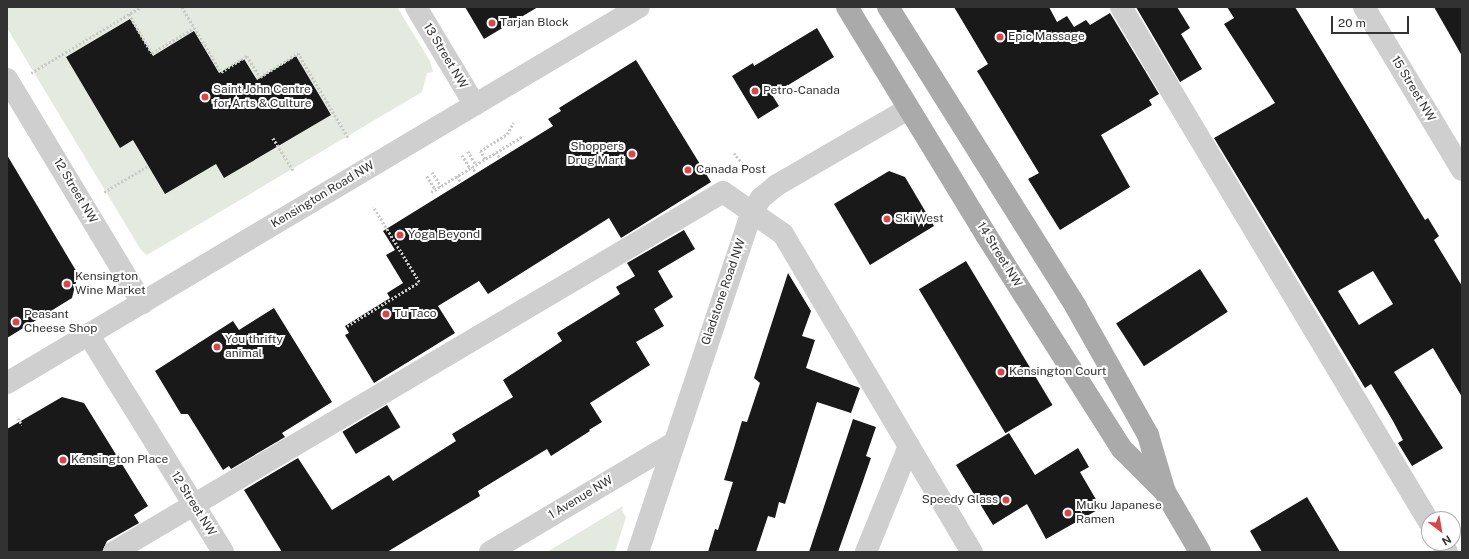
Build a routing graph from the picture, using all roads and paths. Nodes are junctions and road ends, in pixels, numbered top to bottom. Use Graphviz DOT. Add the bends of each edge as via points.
graph roads {
  1 [pos="141,7"];
  2 [pos="182,7"];
  3 [pos="416,7"];
  4 [pos="639,7"];
  5 [pos="847,7"];
  6 [pos="888,7"];
  7 [pos="1121,7"];
  8 [pos="1364,7"];
  9 [pos="129,14"];
  10 [pos="194,28"];
  11 [pos="30,73"];
  12 [pos="259,75"];
  13 [pos="255,77"];
  14 [pos="7,79"];
  15 [pos="475,106"];
  16 [pos="908,109"];
  17 [pos="513,123"];
  18 [pos="523,136"];
  19 [pos="273,138"];
  20 [pos="349,139"];
  21 [pos="468,151"];
  22 [pos="496,152"];
  23 [pos="734,153"];
  24 [pos="462,155"];
  25 [pos="485,158"];
  26 [pos="500,158"];
  27 [pos="476,164"];
  28 [pos="148,166"];
  29 [pos="471,167"];
  30 [pos="1462,170"];
  31 [pos="294,172"];
  32 [pos="432,172"];
  33 [pos="476,173"];
  34 [pos="751,174"];
  35 [pos="427,176"];
  36 [pos="457,176"];
  37 [pos="460,182"];
  38 [pos="441,186"];
  39 [pos="435,189"];
  40 [pos="431,192"];
  41 [pos="103,193"];
  42 [pos="373,207"];
  43 [pos="751,214"];
  44 [pos="142,303"];
  45 [pos="347,326"];
  46 [pos="88,334"];
  47 [pos="7,383"];
  48 [pos="18,418"];
  49 [pos="22,425"];
  50 [pos="672,444"];
  51 [pos="909,446"];
  52 [pos="1165,492"];
  53 [pos="194,505"];
  54 [pos="1422,511"];
  55 [pos="114,552"];
  56 [pos="223,552"];
  57 [pos="490,552"];
  58 [pos="638,552"];
  59 [pos="866,552"];
  60 [pos="972,552"];
  61 [pos="1200,552"];
  1 -- 9 [label="path"];
  2 -- 10 [label="path"];
  3 -- 15 [label="street, 13 Street NW"];
  4 -- 15 [label="street, Kensington Road NW"];
  5 -- 16 [label="main road, 14 Street NW"];
  6 -- 52 [label="main road, 14 Street NW" via="1083,321 1148,435"];
  7 -- 54 [label="street"];
  8 -- 30 [label="street, 15 Street NW"];
  9 -- 10 [label="path" via="152,53"];
  9 -- 11 [label="path"];
  10 -- 12 [label="path" via="221,72 247,56"];
  12 -- 13 [label="path"];
  12 -- 20 [label="path" via="298,53"];
  14 -- 44 [label="street, 12 Street NW"];
  15 -- 44 [label="street, Kensington Road NW"];
  16 -- 43 [label="street, Gladstone Road NW" via="777,185 760,198"];
  16 -- 52 [label="main road, 14 Street NW" via="1122,449"];
  17 -- 25 [label="path" via="507,134 480,151"];
  18 -- 22 [label="path"];
  19 -- 31 [label="path"];
  21 -- 27 [label="path"];
  22 -- 25 [label="path"];
  22 -- 26 [label="path"];
  23 -- 34 [label="path"];
  24 -- 29 [label="path"];
  25 -- 27 [label="path"];
  27 -- 29 [label="path"];
  28 -- 41 [label="path"];
  29 -- 33 [label="path"];
  29 -- 36 [label="path"];
  32 -- 38 [label="path"];
  35 -- 39 [label="path"];
  36 -- 37 [label="path"];
  36 -- 38 [label="path"];
  38 -- 39 [label="path"];
  39 -- 40 [label="path"];
  42 -- 45 [label="path" via="419,282"];
  43 -- 50 [label="street, Gladstone Road NW"];
  43 -- 51 [label="street" via="783,234"];
  43 -- 53 [label="street" via="723,192"];
  44 -- 46 [label="street, Kensington Road NW"];
  46 -- 47 [label="street, Kensington Road NW"];
  46 -- 53 [label="street, 12 Street NW"];
  48 -- 49 [label="path"];
  50 -- 57 [label="street, 1 Avenue NW"];
  50 -- 58 [label="street, Gladstone Road NW"];
  51 -- 59 [label="street"];
  51 -- 60 [label="street"];
  52 -- 61 [label="main road, 14 Street NW"];
  53 -- 55 [label="street"];
  53 -- 56 [label="street, 12 Street NW"];
}
